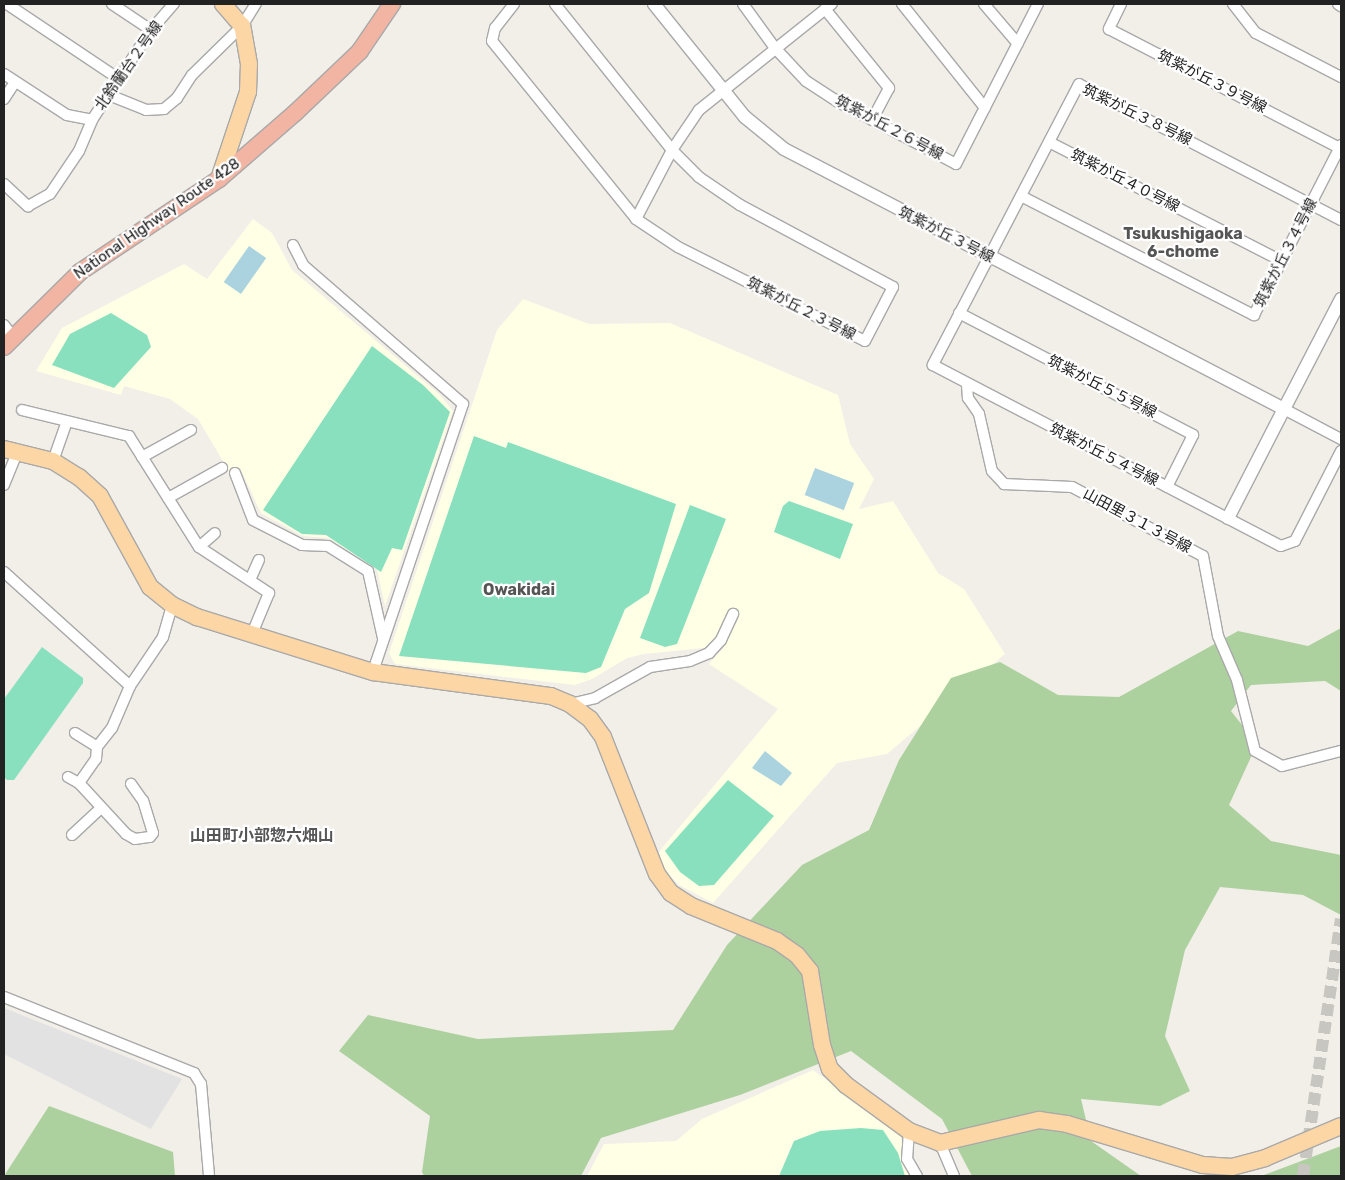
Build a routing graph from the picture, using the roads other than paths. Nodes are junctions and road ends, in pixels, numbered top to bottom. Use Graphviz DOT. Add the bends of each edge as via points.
graph roads {
  1 [pos="7,4"];
  2 [pos="112,4"];
  3 [pos="174,4"];
  4 [pos="223,4"];
  5 [pos="256,4"];
  6 [pos="392,4"];
  7 [pos="514,4"];
  8 [pos="555,4"];
  9 [pos="654,4"];
  10 [pos="743,4"];
  11 [pos="902,4"];
  12 [pos="984,4"];
  13 [pos="1038,4"];
  14 [pos="1121,4"];
  15 [pos="1233,4"];
  16 [pos="1338,4"];
  17 [pos="828,6"];
  18 [pos="1341,6"];
  19 [pos="242,26"];
  20 [pos="151,30"];
  21 [pos="1018,44"];
  22 [pos="775,48"];
  23 [pos="4,74"];
  24 [pos="1341,77"];
  25 [pos="119,79"];
  26 [pos="15,82"];
  27 [pos="721,90"];
  28 [pos="110,95"];
  29 [pos="4,99"];
  30 [pos="985,108"];
  31 [pos="92,120"];
  32 [pos="872,120"];
  33 [pos="1049,142"];
  34 [pos="1341,146"];
  35 [pos="672,150"];
  36 [pos="219,179"];
  37 [pos="4,186"];
  38 [pos="1021,196"];
  39 [pos="1311,203"];
  40 [pos="636,219"];
  41 [pos="1341,220"];
  42 [pos="293,246"];
  43 [pos="988,257"];
  44 [pos="1282,260"];
  45 [pos="1341,299"];
  46 [pos="959,313"];
  47 [pos="7,336"];
  48 [pos="967,385"];
  49 [pos="1284,409"];
  50 [pos="22,410"];
  51 [pos="68,421"];
  52 [pos="191,430"];
  53 [pos="1341,439"];
  54 [pos="11,451"];
  55 [pos="1341,451"];
  56 [pos="142,457"];
  57 [pos="53,461"];
  58 [pos="222,468"];
  59 [pos="235,473"];
  60 [pos="4,485"];
  61 [pos="1167,487"];
  62 [pos="168,498"];
  63 [pos="1228,518"];
  64 [pos="215,533"];
  65 [pos="199,547"];
  66 [pos="259,560"];
  67 [pos="4,572"];
  68 [pos="250,580"];
  69 [pos="172,605"];
  70 [pos="733,614"];
  71 [pos="251,636"];
  72 [pos="384,640"];
  73 [pos="373,672"];
  74 [pos="130,686"];
  75 [pos="570,704"];
  76 [pos="75,733"];
  77 [pos="96,747"];
  78 [pos="1341,751"];
  79 [pos="68,777"];
  80 [pos="79,783"];
  81 [pos="131,784"];
  82 [pos="100,809"];
  83 [pos="72,835"];
  84 [pos="4,997"];
  85 [pos="1341,1126"];
  86 [pos="908,1131"];
  87 [pos="940,1143"];
  88 [pos="209,1176"];
  89 [pos="917,1176"];
  90 [pos="954,1176"];
  1 -- 25 [label="street"];
  2 -- 20 [label="street"];
  3 -- 20 [label="street, 北鈴蘭台２号線"];
  4 -- 19 [label="main road"];
  5 -- 19 [label="street"];
  6 -- 36 [label="highway, National Highway Route 428" via="375,32 343,68"];
  7 -- 40 [label="street, 筑紫が丘２３号線" via="495,28 492,41"];
  8 -- 35 [label="street, 筑紫が丘２３号線"];
  9 -- 27 [label="street, 筑紫が丘３号線"];
  10 -- 22 [label="street, 筑紫が丘２６号線"];
  11 -- 30 [label="street"];
  12 -- 21 [label="street"];
  13 -- 21 [label="street, 筑紫が丘２６号線"];
  14 -- 34 [label="street, 筑紫が丘３９号線" via="1109,29"];
  15 -- 24 [label="street" via="1256,33"];
  16 -- 18 [label="street"];
  17 -- 22 [label="street"];
  17 -- 32 [label="street" via="889,88"];
  19 -- 28 [label="street" via="192,75 177,98 164,109 146,110"];
  19 -- 36 [label="main road" via="249,64 248,92"];
  20 -- 25 [label="street, 北鈴蘭台２号線"];
  21 -- 30 [label="street, 筑紫が丘２６号線"];
  22 -- 27 [label="street"];
  22 -- 32 [label="street, 筑紫が丘２６号線" via="806,81"];
  23 -- 26 [label="street, 北鈴蘭台２号線"];
  25 -- 28 [label="street, 北鈴蘭台２号線"];
  26 -- 29 [label="street"];
  26 -- 31 [label="street, 北鈴蘭台２号線" via="67,115"];
  27 -- 35 [label="street" via="699,110"];
  27 -- 43 [label="street, 筑紫が丘３号線" via="755,127 784,149"];
  28 -- 31 [label="street, 北鈴蘭台２号線"];
  30 -- 32 [label="street, 筑紫が丘２６号線" via="956,164"];
  31 -- 37 [label="street" via="79,151 50,194 28,206"];
  33 -- 38 [label="street, 筑紫が丘３８号線"];
  33 -- 39 [label="street, 筑紫が丘３８号線" via="1079,84"];
  33 -- 44 [label="street, 筑紫が丘４０号線"];
  34 -- 39 [label="street, 筑紫が丘３４号線"];
  35 -- 40 [label="street"];
  35 -- 40 [label="street, 筑紫が丘２３号線" via="699,177 740,204 893,287 865,341 678,246"];
  36 -- 47 [label="highway, National Highway Route 428" via="80,272"];
  38 -- 43 [label="street, 筑紫が丘３８号線"];
  38 -- 44 [label="street, 筑紫が丘３４号線" via="1254,315"];
  39 -- 41 [label="street, 筑紫が丘３８号線"];
  39 -- 44 [label="street, 筑紫が丘３４号線"];
  42 -- 72 [label="street" via="303,265 463,404"];
  43 -- 46 [label="street, 筑紫が丘５４号線"];
  43 -- 49 [label="street, 筑紫が丘３号線"];
  45 -- 49 [label="street"];
  46 -- 48 [label="street, 筑紫が丘５４号線" via="933,365"];
  46 -- 61 [label="street, 筑紫が丘５５号線" via="1193,435"];
  48 -- 61 [label="street, 筑紫が丘５４号線"];
  48 -- 78 [label="street, 山田里３１３号線" via="968,398 979,414 992,472 1004,484 1072,487 1203,556 1218,636 1237,680 1255,751 1282,766"];
  49 -- 53 [label="street"];
  49 -- 63 [label="street"];
  50 -- 51 [label="street"];
  51 -- 56 [label="street" via="130,436"];
  51 -- 57 [label="street"];
  52 -- 56 [label="street"];
  54 -- 57 [label="main road"];
  54 -- 60 [label="street"];
  55 -- 63 [label="street, 筑紫が丘５４号線" via="1295,542 1281,546"];
  56 -- 62 [label="street"];
  57 -- 69 [label="main road" via="80,477 100,496 150,587"];
  58 -- 62 [label="street"];
  59 -- 72 [label="street" via="253,520 302,545 328,546 368,572"];
  61 -- 63 [label="street, 筑紫が丘５４号線"];
  62 -- 65 [label="street"];
  64 -- 65 [label="street"];
  65 -- 68 [label="street"];
  66 -- 68 [label="street"];
  67 -- 74 [label="street"];
  68 -- 71 [label="street" via="269,593"];
  69 -- 71 [label="main road"];
  69 -- 74 [label="street" via="162,637"];
  70 -- 75 [label="street" via="721,640 709,653 690,660 650,666 595,698"];
  71 -- 73 [label="main road"];
  72 -- 73 [label="street"];
  73 -- 75 [label="main road" via="552,696"];
  74 -- 77 [label="street" via="112,728"];
  75 -- 86 [label="main road" via="590,719 603,737 657,874 671,893 691,906 777,942 797,955 810,971 822,1044 830,1069 846,1085"];
  76 -- 77 [label="street"];
  77 -- 80 [label="street" via="96,759"];
  79 -- 80 [label="street"];
  80 -- 82 [label="street"];
  81 -- 82 [label="street" via="143,801 153,833 150,837 130,836"];
  82 -- 83 [label="street"];
  84 -- 88 [label="street" via="194,1073 201,1084"];
  85 -- 87 [label="main road" via="1265,1158 1232,1167 1203,1165 1067,1124 1039,1120"];
  86 -- 87 [label="main road"];
  86 -- 89 [label="street" via="907,1159"];
  87 -- 90 [label="street"];
}
